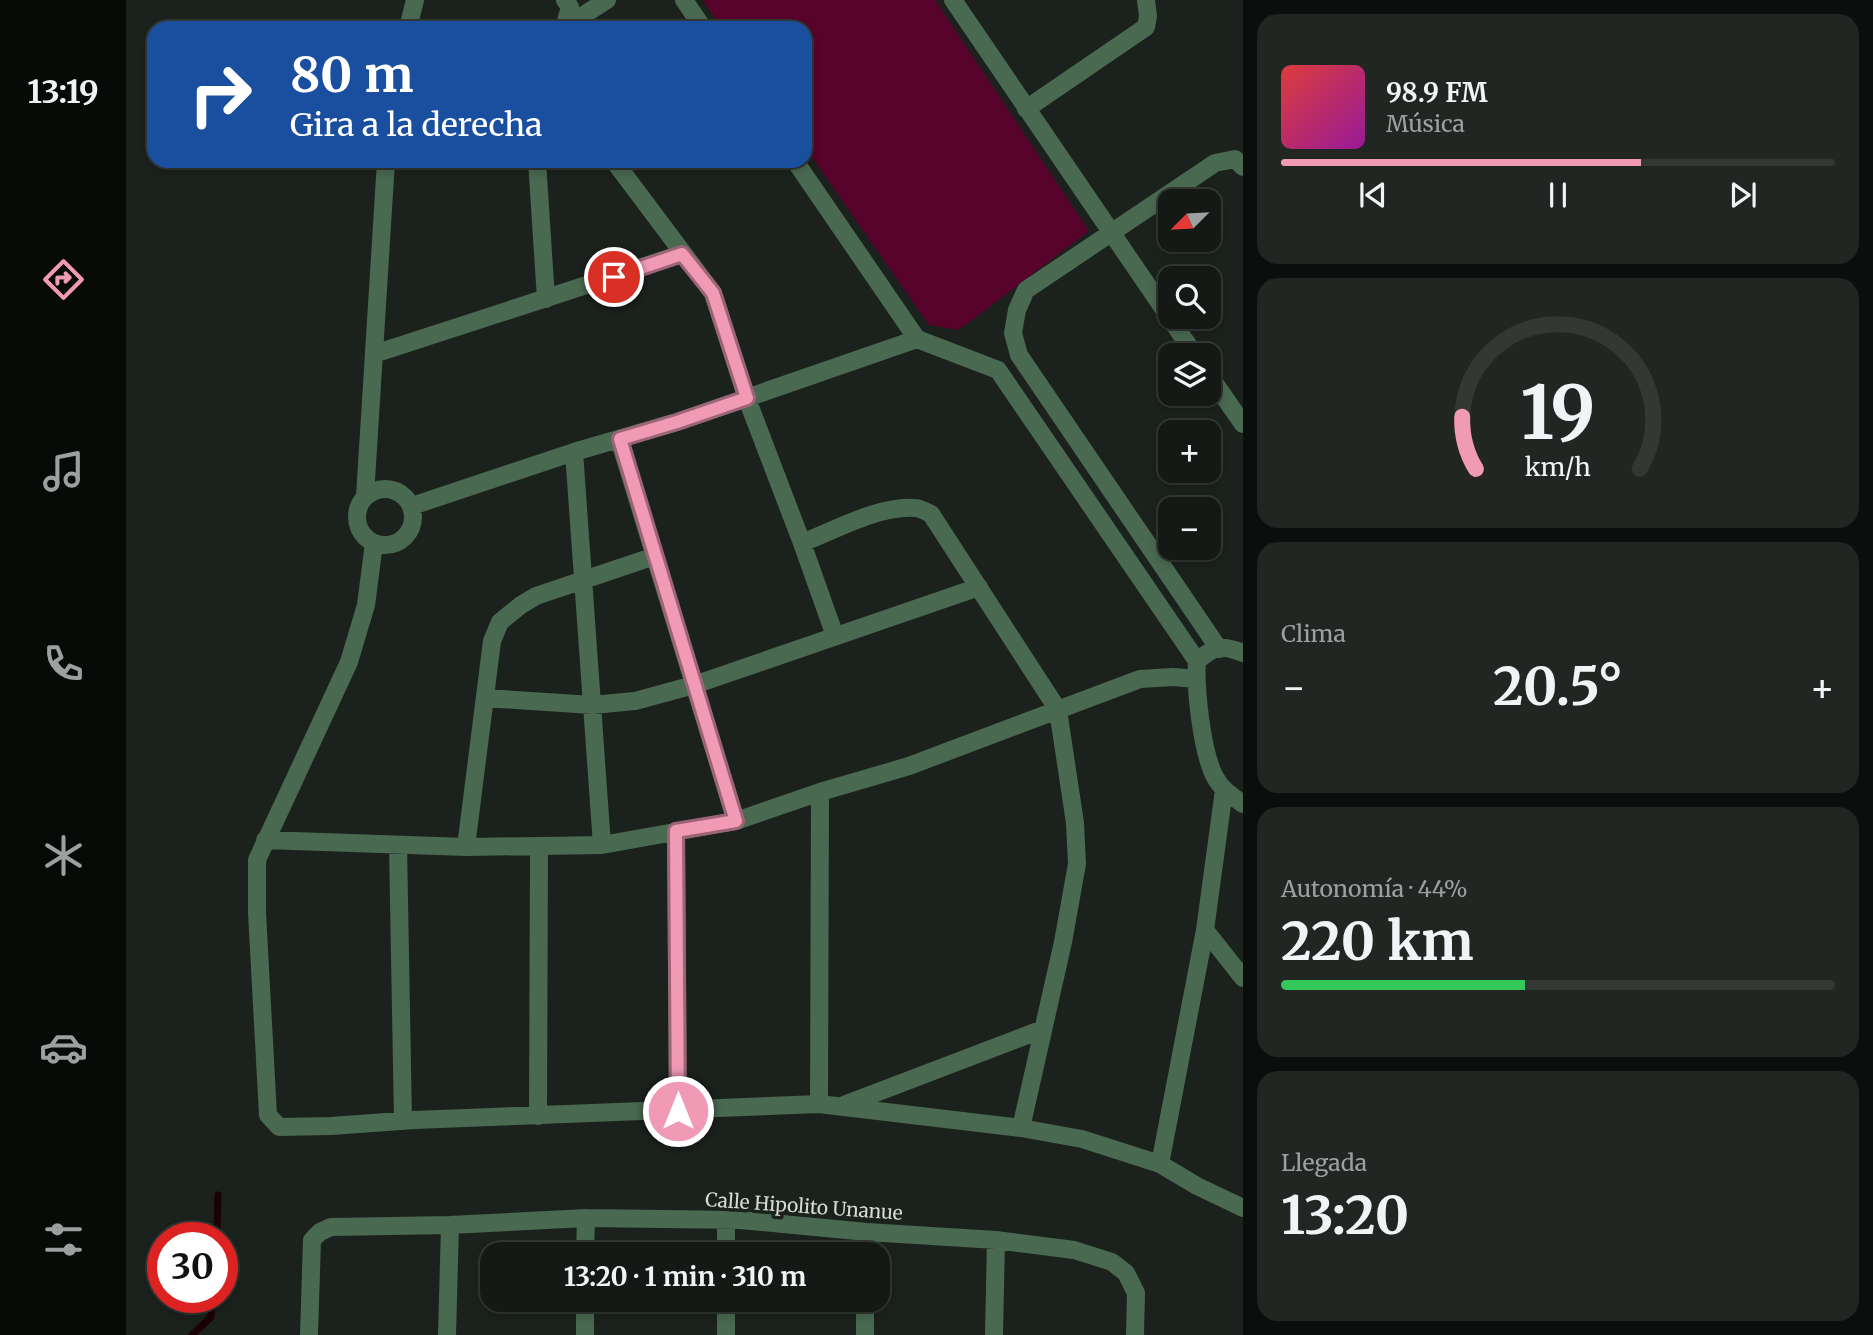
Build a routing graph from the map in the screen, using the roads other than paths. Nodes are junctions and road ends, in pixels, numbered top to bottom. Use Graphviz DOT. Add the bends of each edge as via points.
graph roads {
  1 [pos="415,0"];
  2 [pos="565,0"];
  3 [pos="607,0"];
  4 [pos="684,0"];
  5 [pos="953,0"];
  6 [pos="1146,0"];
  7 [pos="410,21"];
  8 [pos="566,21"];
  9 [pos="574,21"];
  10 [pos="698,21"];
  11 [pos="1026,109"];
  12 [pos="1243,167"];
  13 [pos="386,168"];
  14 [pos="537,168"];
  15 [pos="619,168"];
  16 [pos="800,168"];
  17 [pos="1111,233"];
  18 [pos="682,254"];
  19 [pos="545,299"];
  20 [pos="917,339"];
  21 [pos="1187,343"];
  22 [pos="374,354"];
  23 [pos="1221,393"];
  24 [pos="747,398"];
  25 [pos="1243,424"];
  26 [pos="620,439"];
  27 [pos="574,453"];
  28 [pos="365,496"];
  29 [pos="412,506"];
  30 [pos="802,542"];
  31 [pos="374,543"];
  32 [pos="656,556"];
  33 [pos="583,579"];
  34 [pos="979,587"];
  35 [pos="835,636"];
  36 [pos="1235,650"];
  37 [pos="1197,670"];
  38 [pos="694,685"];
  39 [pos="485,698"];
  40 [pos="592,705"];
  41 [pos="1058,710"];
  42 [pos="1224,790"];
  43 [pos="820,792"];
  44 [pos="1243,804"];
  45 [pos="736,821"];
  46 [pos="676,831"];
  47 [pos="265,840"];
  48 [pos="398,845"];
  49 [pos="602,845"];
  50 [pos="539,846"];
  51 [pos="466,847"];
  52 [pos="1205,930"];
  53 [pos="1243,978"];
  54 [pos="1043,1029"];
  55 [pos="819,1104"];
  56 [pos="840,1106"];
  57 [pos="678,1111"];
  58 [pos="538,1116"];
  59 [pos="403,1121"];
  60 [pos="1021,1128"];
  61 [pos="1160,1164"];
  62 [pos="1243,1208"];
  63 [pos="586,1218"];
  64 [pos="726,1220"];
  65 [pos="450,1225"];
  66 [pos="867,1232"];
  67 [pos="996,1240"];
  68 [pos="585,1242"];
  69 [pos="726,1242"];
  70 [pos="867,1242"];
  71 [pos="585,1312"];
  72 [pos="726,1312"];
  73 [pos="865,1312"];
  74 [pos="309,1335"];
  75 [pos="447,1335"];
  76 [pos="585,1335"];
  77 [pos="726,1335"];
  78 [pos="864,1335"];
  79 [pos="993,1335"];
  80 [pos="1135,1335"];
  1 -- 7 [label="street"];
  2 -- 8 [label="street" via="570,7"];
  3 -- 9 [label="street"];
  4 -- 10 [label="street"];
  5 -- 11 [label="street"];
  6 -- 11 [label="street" via="1146,27"];
  11 -- 17 [label="street"];
  12 -- 17 [label="street" via="1235,159 1215,163"];
  13 -- 22 [label="street"];
  14 -- 19 [label="street"];
  15 -- 18 [label="street"];
  16 -- 20 [label="street"];
  17 -- 21 [label="street"];
  17 -- 36 [label="street" via="1026,290 1013,333 1019,355"];
  18 -- 19 [label="street"];
  18 -- 24 [label="street" via="713,293"];
  19 -- 22 [label="street"];
  20 -- 24 [label="street"];
  20 -- 37 [label="street" via="998,370"];
  22 -- 28 [label="street"];
  23 -- 25 [label="street"];
  24 -- 26 [label="street"];
  24 -- 30 [label="street"];
  26 -- 27 [label="street"];
  26 -- 32 [label="street"];
  27 -- 29 [label="street"];
  27 -- 33 [label="street"];
  28 -- 29 [label="street" via="391,488"];
  28 -- 31 [label="street" via="357,522"];
  29 -- 31 [label="street" via="409,534 393,544"];
  30 -- 34 [label="street" via="874,514 918,508 931,514"];
  30 -- 35 [label="street"];
  31 -- 47 [label="street" via="366,605 349,662"];
  32 -- 33 [label="street"];
  32 -- 38 [label="street"];
  33 -- 39 [label="street" via="536,596 500,622 492,641"];
  33 -- 40 [label="street"];
  34 -- 35 [label="street"];
  34 -- 41 [label="street"];
  35 -- 38 [label="street"];
  36 -- 37 [label="street" via="1212,649"];
  37 -- 41 [label="street" via="1140,679"];
  37 -- 42 [label="street" via="1206,755"];
  38 -- 40 [label="street" via="635,701"];
  38 -- 45 [label="street"];
  39 -- 40 [label="street"];
  39 -- 51 [label="street"];
  40 -- 49 [label="street"];
  41 -- 43 [label="street" via="909,766"];
  41 -- 54 [label="street" via="1077,864"];
  42 -- 44 [label="street"];
  42 -- 52 [label="street"];
  43 -- 45 [label="street"];
  43 -- 55 [label="street"];
  45 -- 46 [label="street"];
  46 -- 49 [label="street"];
  46 -- 57 [label="street"];
  47 -- 48 [label="street"];
  47 -- 59 [label="street" via="257,860 257,913 268,1115 279,1127"];
  48 -- 51 [label="street"];
  48 -- 59 [label="street"];
  49 -- 50 [label="street"];
  50 -- 51 [label="street"];
  50 -- 58 [label="street"];
  52 -- 53 [label="street"];
  52 -- 61 [label="street"];
  54 -- 56 [label="street"];
  54 -- 60 [label="street"];
  55 -- 56 [label="street"];
  55 -- 57 [label="street"];
  56 -- 60 [label="street"];
  57 -- 58 [label="street"];
  58 -- 59 [label="street"];
  60 -- 61 [label="street" via="1082,1139"];
  61 -- 62 [label="street"];
  63 -- 64 [label="street, Calle Hipolito Unanue"];
  63 -- 65 [label="street, Calle Hipolito Unanue"];
  63 -- 68 [label="street"];
  64 -- 66 [label="street, Calle Hipolito Unanue"];
  64 -- 69 [label="street"];
  65 -- 74 [label="street, Calle Hipolito Unanue" via="331,1227 320,1232 313,1240"];
  65 -- 75 [label="street"];
  66 -- 67 [label="street, Calle Hipolito Unanue"];
  66 -- 70 [label="street"];
  67 -- 79 [label="street"];
  67 -- 80 [label="street, Calle Hipolito Unanue" via="1074,1250 1112,1262 1126,1273 1136,1293"];
  71 -- 76 [label="street"];
  72 -- 77 [label="street"];
  73 -- 78 [label="street"];
}
